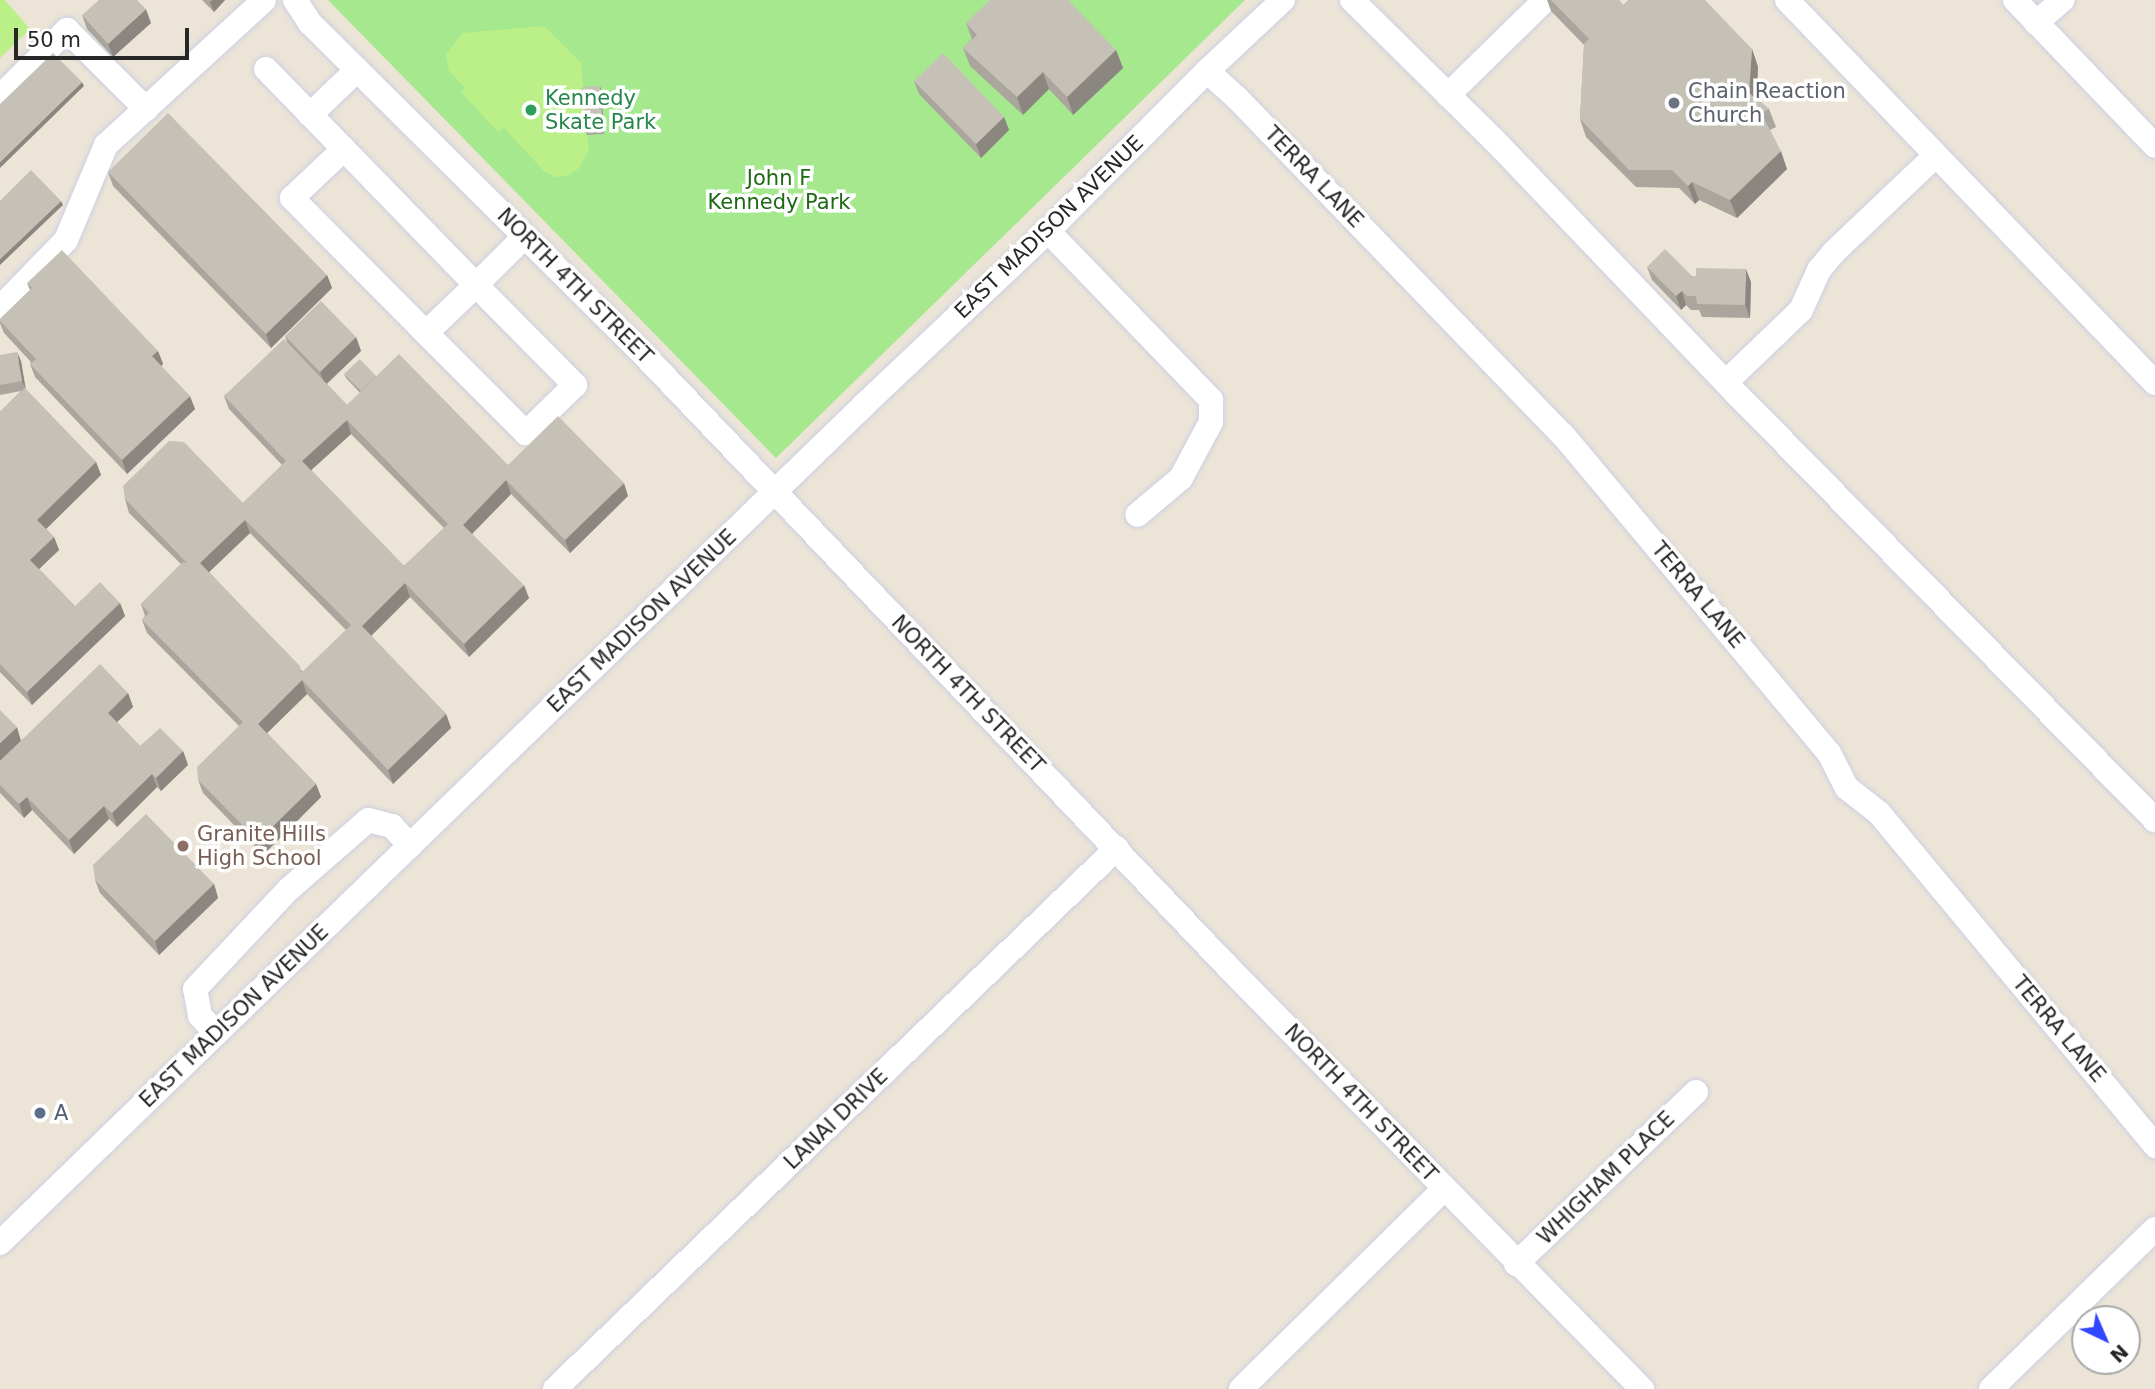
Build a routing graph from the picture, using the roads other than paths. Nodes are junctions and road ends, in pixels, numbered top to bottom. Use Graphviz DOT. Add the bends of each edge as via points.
graph roads {
  1 [pos="264,0"];
  2 [pos="295,0"];
  3 [pos="1283,0"];
  4 [pos="1352,0"];
  5 [pos="1545,0"];
  6 [pos="1787,0"];
  7 [pos="2015,0"];
  8 [pos="2062,0"];
  9 [pos="2036,23"];
  10 [pos="266,69"];
  11 [pos="357,69"];
  12 [pos="1207,71"];
  13 [pos="1448,95"];
  14 [pos="0,97"];
  15 [pos="146,109"];
  16 [pos="310,115"];
  17 [pos="2155,146"];
  18 [pos="344,149"];
  19 [pos="1935,156"];
  20 [pos="1048,231"];
  21 [pos="525,236"];
  22 [pos="475,285"];
  23 [pos="0,307"];
  24 [pos="426,333"];
  25 [pos="1726,382"];
  26 [pos="2155,383"];
  27 [pos="775,493"];
  28 [pos="1137,515"];
  29 [pos="2155,820"];
  30 [pos="410,846"];
  31 [pos="1117,848"];
  32 [pos="216,1033"];
  33 [pos="1696,1092"];
  34 [pos="2155,1146"];
  35 [pos="1445,1188"];
  36 [pos="2155,1229"];
  37 [pos="0,1243"];
  38 [pos="1516,1264"];
  39 [pos="555,1389"];
  40 [pos="1241,1389"];
  41 [pos="1642,1389"];
  42 [pos="1991,1389"];
  1 -- 15 [label="street"];
  2 -- 11 [label="street, NORTH 4TH STREET" via="310,23"];
  3 -- 12 [label="street, EAST MADISON AVENUE"];
  4 -- 13 [label="street"];
  5 -- 13 [label="street"];
  6 -- 19 [label="street"];
  7 -- 9 [label="street"];
  8 -- 9 [label="street"];
  9 -- 17 [label="street"];
  10 -- 16 [label="street"];
  11 -- 16 [label="street"];
  11 -- 21 [label="street, NORTH 4TH STREET"];
  12 -- 20 [label="street, EAST MADISON AVENUE"];
  12 -- 34 [label="street, TERRA LANE" via="1563,436 1829,753 1847,788 1879,813"];
  13 -- 25 [label="street"];
  14 -- 15 [label="street" via="67,30"];
  15 -- 23 [label="street" via="106,145 66,240"];
  16 -- 18 [label="street"];
  18 -- 22 [label="street"];
  18 -- 24 [label="street" via="292,198"];
  19 -- 25 [label="street" via="1835,251 1819,270 1801,310"];
  19 -- 26 [label="street"];
  20 -- 27 [label="street, EAST MADISON AVENUE"];
  20 -- 28 [label="street" via="1211,400 1211,422 1181,478"];
  21 -- 22 [label="street"];
  21 -- 27 [label="street, NORTH 4TH STREET"];
  22 -- 24 [label="street"];
  22 -- 24 [label="street" via="575,385 556,404 526,433"];
  25 -- 29 [label="street"];
  27 -- 30 [label="street, EAST MADISON AVENUE"];
  27 -- 31 [label="street, NORTH 4TH STREET"];
  30 -- 32 [label="street, EAST MADISON AVENUE"];
  30 -- 32 [label="street" via="393,826 368,820 289,889 195,989 200,1016"];
  31 -- 35 [label="street, NORTH 4TH STREET"];
  31 -- 39 [label="street, LANAI DRIVE"];
  32 -- 37 [label="street, EAST MADISON AVENUE"];
  33 -- 38 [label="street, WHIGHAM PLACE"];
  35 -- 38 [label="street, NORTH 4TH STREET"];
  35 -- 40 [label="street"];
  36 -- 42 [label="street"];
  38 -- 41 [label="street, NORTH 4TH STREET"];
}
